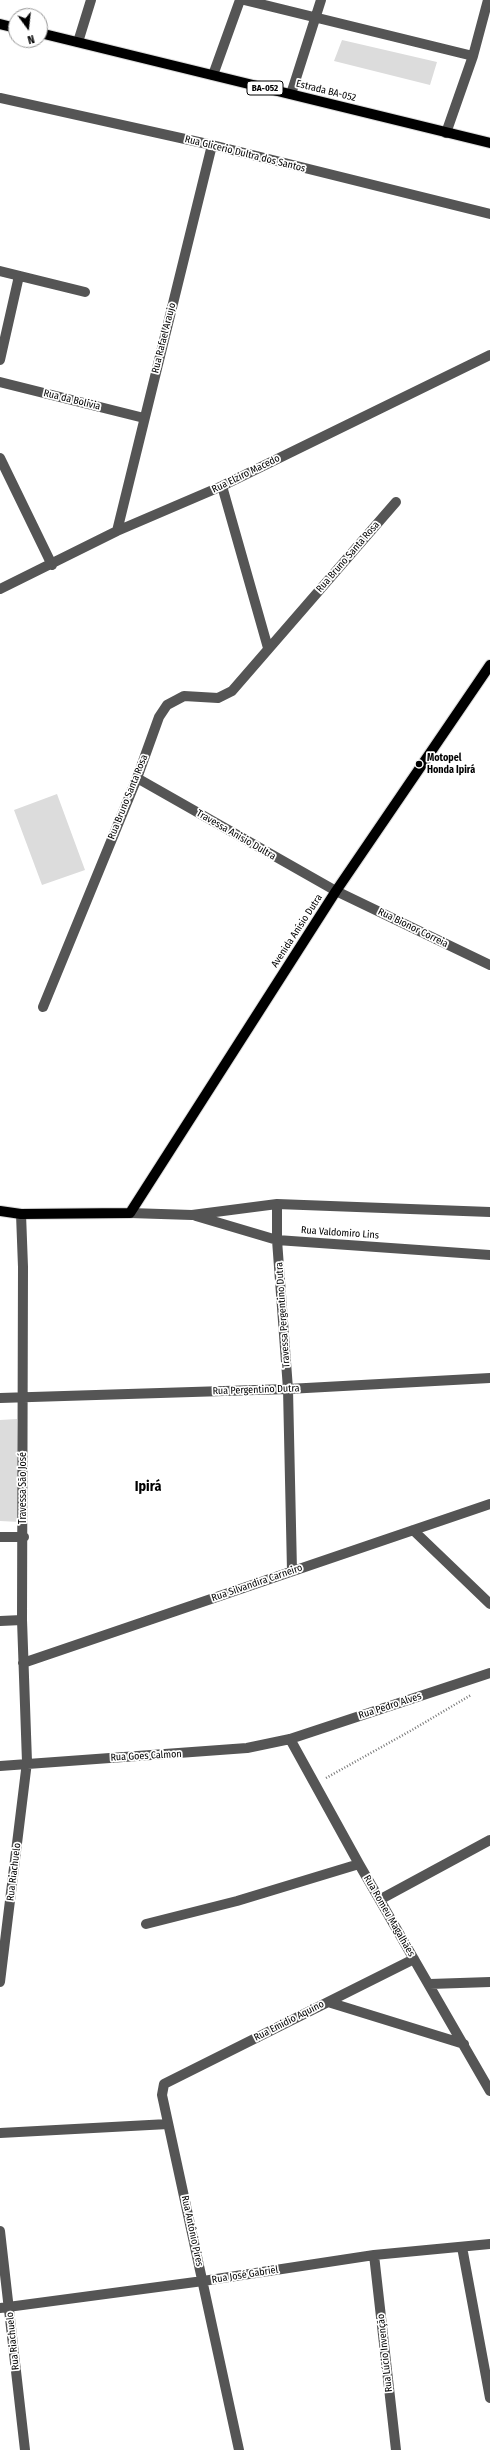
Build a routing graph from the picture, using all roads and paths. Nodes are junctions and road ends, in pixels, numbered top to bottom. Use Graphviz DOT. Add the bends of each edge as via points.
graph roads {
  1 [pos="92,0"];
  2 [pos="240,0"];
  3 [pos="244,0"];
  4 [pos="321,0"];
  5 [pos="488,0"];
  6 [pos="316,19"];
  7 [pos="48,35"];
  8 [pos="78,42"];
  9 [pos="473,56"];
  10 [pos="213,75"];
  11 [pos="292,94"];
  12 [pos="0,98"];
  13 [pos="446,133"];
  14 [pos="490,144"];
  15 [pos="212,145"];
  16 [pos="490,214"];
  17 [pos="0,271"];
  18 [pos="19,276"];
  19 [pos="85,292"];
  20 [pos="490,355"];
  21 [pos="0,360"];
  22 [pos="0,382"];
  23 [pos="144,418"];
  24 [pos="0,458"];
  25 [pos="222,486"];
  26 [pos="396,502"];
  27 [pos="117,532"];
  28 [pos="52,564"];
  29 [pos="0,589"];
  30 [pos="268,648"];
  31 [pos="490,665"];
  32 [pos="137,778"];
  33 [pos="336,891"];
  34 [pos="490,965"];
  35 [pos="43,1007"];
  36 [pos="277,1204"];
  37 [pos="0,1211"];
  38 [pos="490,1212"];
  39 [pos="130,1213"];
  40 [pos="21,1214"];
  41 [pos="192,1215"];
  42 [pos="277,1240"];
  43 [pos="490,1254"];
  44 [pos="490,1378"];
  45 [pos="288,1389"];
  46 [pos="23,1397"];
  47 [pos="0,1398"];
  48 [pos="490,1504"];
  49 [pos="413,1530"];
  50 [pos="24,1536"];
  51 [pos="0,1537"];
  52 [pos="292,1571"];
  53 [pos="490,1604"];
  54 [pos="22,1620"];
  55 [pos="0,1621"];
  56 [pos="24,1663"];
  57 [pos="490,1673"];
  58 [pos="477,1691"];
  59 [pos="290,1739"];
  60 [pos="27,1762"];
  61 [pos="0,1766"];
  62 [pos="314,1784"];
  63 [pos="490,1840"];
  64 [pos="359,1864"];
  65 [pos="381,1899"];
  66 [pos="146,1924"];
  67 [pos="414,1959"];
  68 [pos="0,1982"];
  69 [pos="490,1982"];
  70 [pos="430,1984"];
  71 [pos="328,2002"];
  72 [pos="464,2044"];
  73 [pos="164,2084"];
  74 [pos="490,2091"];
  75 [pos="168,2124"];
  76 [pos="0,2133"];
  77 [pos="0,2231"];
  78 [pos="490,2244"];
  79 [pos="462,2247"];
  80 [pos="374,2255"];
  81 [pos="203,2281"];
  82 [pos="5,2307"];
  83 [pos="490,2398"];
  84 [pos="25,2450"];
  85 [pos="239,2450"];
  86 [pos="396,2450"];
  1 -- 8 [label="street"];
  2 -- 10 [label="street"];
  3 -- 6 [label="street"];
  4 -- 6 [label="street"];
  5 -- 9 [label="street"];
  6 -- 9 [label="street"];
  6 -- 11 [label="street"];
  7 -- 8 [label="main road, Estrada BA-052 / BA-052"];
  8 -- 10 [label="main road, Estrada BA-052 / BA-052"];
  9 -- 13 [label="street"];
  10 -- 11 [label="main road, Estrada BA-052 / BA-052"];
  11 -- 13 [label="main road, Estrada BA-052 / BA-052"];
  12 -- 15 [label="street, Rua Glicerio Dultra dos Santos"];
  13 -- 14 [label="main road, Estrada BA-052 / BA-052"];
  15 -- 16 [label="street, Rua Glicerio Dultra dos Santos"];
  15 -- 23 [label="street, Rua Rafael Araujo"];
  17 -- 18 [label="street"];
  18 -- 19 [label="street"];
  18 -- 21 [label="street"];
  20 -- 25 [label="street, Rua Elziro Macedo"];
  22 -- 23 [label="street, Rua da Bolivia"];
  23 -- 27 [label="street, Rua Rafael Araujo"];
  24 -- 28 [label="street"];
  25 -- 27 [label="street, Rua Elziro Macedo"];
  25 -- 30 [label="street"];
  26 -- 30 [label="street, Rua Bruno Santa Rosa"];
  27 -- 28 [label="street, Rua Elziro Macedo"];
  28 -- 29 [label="street, Rua Elziro Macedo"];
  30 -- 32 [label="street, Rua Bruno Santa Rosa" via="232,691 218,698 184,696 167,705 159,717"];
  31 -- 33 [label="main road, Avenida Anísio Dutra"];
  32 -- 33 [label="street, Travessa Anisio Dultra"];
  32 -- 35 [label="street, Rua Bruno Santa Rosa"];
  33 -- 34 [label="street, Rua Bionor Correia"];
  33 -- 39 [label="main road, Avenida Anísio Dutra"];
  36 -- 38 [label="street, Rua Valdomiro Lins"];
  36 -- 41 [label="street, Rua Valdomiro Lins"];
  36 -- 42 [label="street, Travessa Pergentino Dutra"];
  37 -- 40 [label="main road, Rua Valdomiro Lins"];
  39 -- 40 [label="main road, Rua Valdomiro Lins"];
  39 -- 41 [label="street, Rua Valdomiro Lins"];
  40 -- 46 [label="street, Travessa São José"];
  41 -- 42 [label="street, Rua Valdomiro Lins"];
  42 -- 43 [label="street, Rua Valdomiro Lins"];
  42 -- 45 [label="street, Travessa Pergentino Dutra"];
  44 -- 45 [label="street, Rua Pergentino Dutra"];
  45 -- 46 [label="street, Rua Pergentino Dutra"];
  45 -- 52 [label="street, Travessa Pergentino Dutra"];
  46 -- 47 [label="street, Rua Pergentino Dutra"];
  46 -- 50 [label="street, Travessa São José"];
  48 -- 49 [label="street, Rua Silvandira Carneiro"];
  49 -- 52 [label="street, Rua Silvandira Carneiro"];
  49 -- 53 [label="street"];
  50 -- 51 [label="street"];
  50 -- 54 [label="street, Travessa São José"];
  52 -- 56 [label="street, Rua Silvandira Carneiro"];
  54 -- 55 [label="street"];
  54 -- 56 [label="street, Travessa São José"];
  56 -- 60 [label="street, Travessa São José"];
  57 -- 59 [label="street, Rua Pedro Alves"];
  58 -- 62 [label="path"];
  59 -- 60 [label="street, Rua Goes Calmon" via="247,1748 197,1753"];
  59 -- 62 [label="street, Rua Romeu Magalhães"];
  60 -- 61 [label="street, Rua Goes Calmon"];
  60 -- 68 [label="street, Rua Riachuelo"];
  62 -- 64 [label="street, Rua Romeu Magalhães"];
  63 -- 65 [label="street"];
  64 -- 65 [label="street, Rua Romeu Magalhães"];
  64 -- 66 [label="street" via="237,1901"];
  65 -- 67 [label="street, Rua Romeu Magalhães"];
  67 -- 70 [label="street, Rua Romeu Magalhães"];
  67 -- 71 [label="street, Rua Emidio Aquino"];
  69 -- 70 [label="street"];
  70 -- 72 [label="street, Rua Romeu Magalhães"];
  71 -- 72 [label="street"];
  71 -- 73 [label="street, Rua Emidio Aquino"];
  72 -- 74 [label="street, Rua Romeu Magalhães"];
  73 -- 75 [label="street, Rua Antônio Pires" via="161,2091"];
  75 -- 76 [label="street"];
  75 -- 81 [label="street, Rua Antônio Pires"];
  77 -- 82 [label="street, Rua Riachuelo"];
  78 -- 79 [label="street, Rua José Gabriel"];
  79 -- 80 [label="street, Rua José Gabriel"];
  79 -- 83 [label="street"];
  80 -- 81 [label="street, Rua José Gabriel"];
  80 -- 86 [label="street, Rua Lúcio Invenção"];
  81 -- 82 [label="street, Rua José Gabriel"];
  81 -- 85 [label="street, Rua Antônio Pires"];
  82 -- 84 [label="street, Rua Riachuelo"];
}
